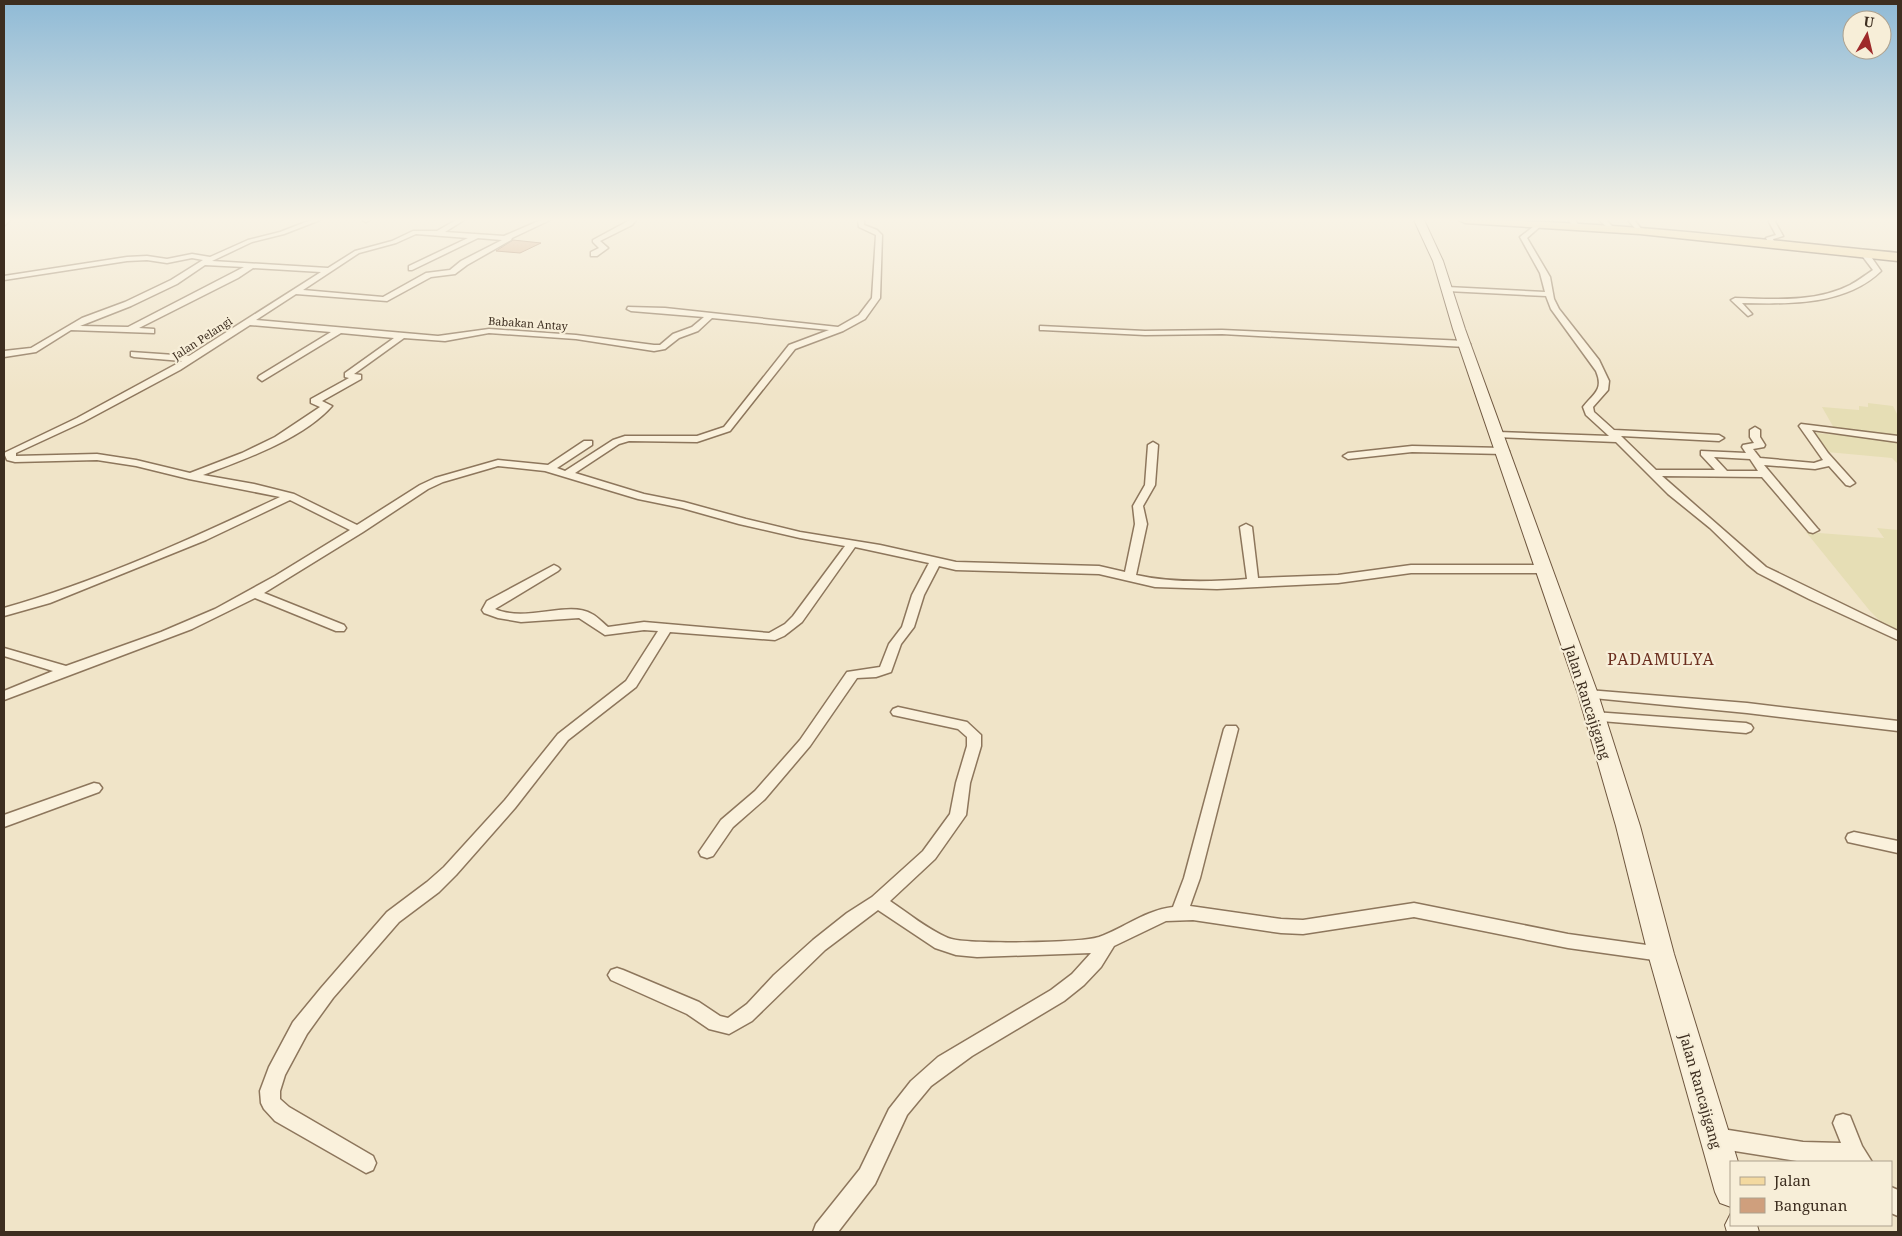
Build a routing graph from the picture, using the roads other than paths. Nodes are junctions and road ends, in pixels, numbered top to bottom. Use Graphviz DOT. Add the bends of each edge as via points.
graph roads {
  1 [pos="180,278"];
  2 [pos="232,278"];
  3 [pos="318,278"];
  4 [pos="426,278"];
  5 [pos="877,278"];
  6 [pos="1443,278"];
  7 [pos="1547,278"];
  8 [pos="1867,278"];
  9 [pos="1447,289"];
  10 [pos="295,292"];
  11 [pos="1548,294"];
  12 [pos="630,309"];
  13 [pos="1748,314"];
  14 [pos="710,316"];
  15 [pos="246,322"];
  16 [pos="69,328"];
  17 [pos="1043,328"];
  18 [pos="840,329"];
  19 [pos="129,330"];
  20 [pos="338,330"];
  21 [pos="151,331"];
  22 [pos="402,336"];
  23 [pos="1466,344"];
  24 [pos="4,354"];
  25 [pos="134,354"];
  26 [pos="190,359"];
  27 [pos="262,378"];
  28 [pos="1755,430"];
  29 [pos="1611,437"];
  30 [pos="1719,438"];
  31 [pos="1898,439"];
  32 [pos="588,443"];
  33 [pos="1501,443"];
  34 [pos="1153,445"];
  35 [pos="8,453"];
  36 [pos="1348,456"];
  37 [pos="1755,458"];
  38 [pos="1832,463"];
  39 [pos="549,469"];
  40 [pos="1653,473"];
  41 [pos="567,474"];
  42 [pos="1724,474"];
  43 [pos="1765,474"];
  44 [pos="189,476"];
  45 [pos="1850,483"];
  46 [pos="290,496"];
  47 [pos="1246,527"];
  48 [pos="359,530"];
  49 [pos="1813,530"];
  50 [pos="853,543"];
  51 [pos="936,561"];
  52 [pos="554,569"];
  53 [pos="1543,569"];
  54 [pos="1130,577"];
  55 [pos="1253,582"];
  56 [pos="253,593"];
  57 [pos="4,612"];
  58 [pos="340,628"];
  59 [pos="666,629"];
  60 [pos="1898,636"];
  61 [pos="4,652"];
  62 [pos="64,670"];
  63 [pos="1588,694"];
  64 [pos="4,696"];
  65 [pos="898,712"];
  66 [pos="1594,717"];
  67 [pos="1898,726"];
  68 [pos="1746,728"];
  69 [pos="1230,729"];
  70 [pos="94,788"];
  71 [pos="4,821"];
  72 [pos="1854,838"];
  73 [pos="1898,847"];
  74 [pos="707,852"];
  75 [pos="878,902"];
  76 [pos="1179,913"];
  77 [pos="1107,942"];
  78 [pos="1661,954"];
  79 [pos="617,975"];
  80 [pos="1844,1124"];
  81 [pos="1714,1138"];
  82 [pos="1858,1157"];
  83 [pos="366,1163"];
  84 [pos="1730,1189"];
  85 [pos="824,1232"];
  1 -- 16 [label="street"];
  2 -- 19 [label="street"];
  3 -- 10 [label="street, Jalan Pelangi"];
  4 -- 10 [label="street" via="384,299"];
  5 -- 18 [label="street" via="876,298 862,317"];
  6 -- 9 [label="main road, Jalan Rancajigang"];
  7 -- 11 [label="street"];
  8 -- 13 [label="street" via="1852,287 1801,301 1735,300"];
  9 -- 11 [label="street"];
  9 -- 23 [label="main road, Jalan Rancajigang"];
  10 -- 15 [label="street, Jalan Pelangi"];
  11 -- 29 [label="street" via="1558,314 1603,376 1605,387 1587,410"];
  12 -- 14 [label="street"];
  14 -- 18 [label="street"];
  14 -- 22 [label="street, Babakan Antay" via="695,329 658,348 576,337 482,331 448,338"];
  15 -- 20 [label="street, Babakan Antay"];
  15 -- 26 [label="street, Jalan Pelangi"];
  16 -- 19 [label="street"];
  16 -- 24 [label="street" via="33,350"];
  17 -- 23 [label="street" via="1145,333 1222,332"];
  18 -- 41 [label="street" via="792,347 727,429 697,439 628,438 616,442"];
  19 -- 21 [label="street"];
  20 -- 22 [label="street, Babakan Antay"];
  20 -- 27 [label="street"];
  22 -- 44 [label="street" via="348,375 358,377 314,402 327,406 286,437"];
  23 -- 33 [label="main road, Jalan Rancajigang"];
  25 -- 26 [label="street"];
  26 -- 35 [label="street, Jalan Pelangi" via="123,398"];
  28 -- 37 [label="street" via="1760,445 1747,446"];
  29 -- 30 [label="street"];
  29 -- 33 [label="street"];
  29 -- 40 [label="street"];
  31 -- 38 [label="street" via="1804,426"];
  32 -- 39 [label="street"];
  33 -- 36 [label="street"];
  33 -- 53 [label="main road, Jalan Rancajigang"];
  34 -- 54 [label="street" via="1150,484 1138,506 1141,524"];
  35 -- 44 [label="street" via="15,459 85,456 112,459"];
  37 -- 38 [label="street" via="1815,466"];
  37 -- 42 [label="street" via="1705,453"];
  37 -- 43 [label="street"];
  38 -- 45 [label="street"];
  39 -- 41 [label="street"];
  39 -- 48 [label="street" via="498,463 440,480 407,497"];
  40 -- 42 [label="street"];
  40 -- 60 [label="street" via="1762,570"];
  41 -- 50 [label="street" via="743,522"];
  42 -- 43 [label="street"];
  43 -- 49 [label="street"];
  44 -- 46 [label="street"];
  46 -- 48 [label="street"];
  46 -- 57 [label="street" via="202,538 46,600"];
  47 -- 55 [label="street"];
  48 -- 56 [label="street"];
  50 -- 51 [label="street"];
  50 -- 59 [label="street" via="812,600 782,633 763,637"];
  51 -- 54 [label="street" via="984,568 1099,570"];
  51 -- 74 [label="street" via="886,669 874,674 852,675 805,743 760,795 727,824"];
  52 -- 59 [label="street" via="491,604 488,610 525,617 580,614 607,631 636,626"];
  53 -- 55 [label="street" via="1411,569 1338,579"];
  53 -- 63 [label="main road, Jalan Rancajigang"];
  54 -- 55 [label="street" via="1177,584"];
  56 -- 58 [label="street"];
  56 -- 62 [label="street" via="188,626"];
  59 -- 83 [label="street" via="631,684 563,737 510,804 450,871 393,917 300,1028 276,1073 270,1091 271,1103 282,1114"];
  61 -- 62 [label="street"];
  62 -- 64 [label="street"];
  63 -- 66 [label="main road, Jalan Rancajigang"];
  63 -- 67 [label="street"];
  65 -- 75 [label="street" via="962,724 974,739 958,815 929,855"];
  66 -- 68 [label="street"];
  66 -- 78 [label="main road, Jalan Rancajigang" via="1628,826"];
  69 -- 76 [label="street" via="1192,878"];
  70 -- 71 [label="street"];
  72 -- 73 [label="street"];
  75 -- 77 [label="street" via="940,943 963,949 1064,948"];
  75 -- 79 [label="street" via="828,937 786,974 756,1007 729,1026 716,1023 694,1008"];
  76 -- 77 [label="street" via="1162,915"];
  76 -- 78 [label="street" via="1303,927 1414,910 1568,941"];
  77 -- 85 [label="street" via="1090,970 1060,995 975,1043 919,1086 896,1115 872,1170"];
  78 -- 81 [label="main road, Jalan Rancajigang"];
  80 -- 82 [label="street"];
  81 -- 82 [label="street"];
  81 -- 84 [label="main road, Jalan Rancajigang"];
}
